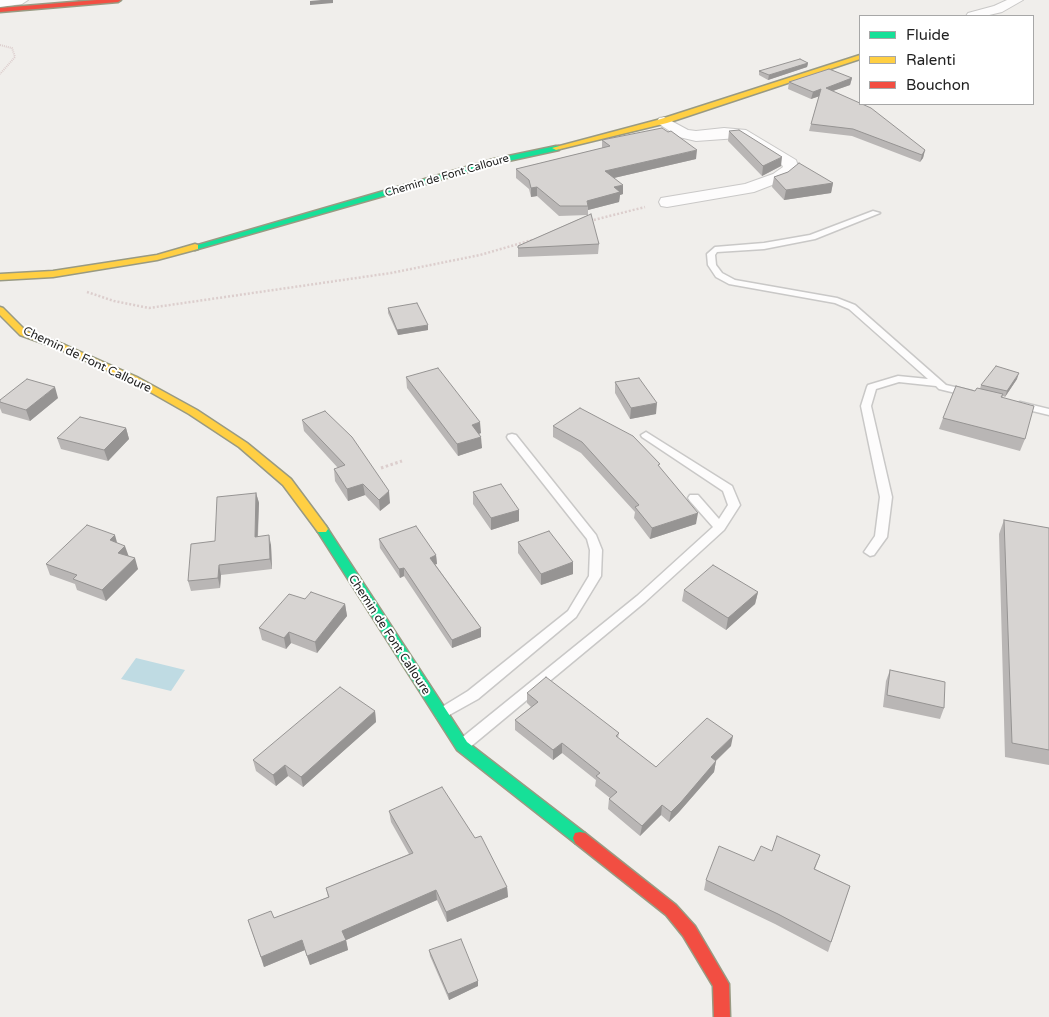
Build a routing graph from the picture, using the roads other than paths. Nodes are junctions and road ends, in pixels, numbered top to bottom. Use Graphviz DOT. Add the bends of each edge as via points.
graph roads {
  1 [pos="22,0"];
  2 [pos="118,0"];
  3 [pos="1017,0"];
  4 [pos="0,3"];
  5 [pos="0,10"];
  6 [pos="976,15"];
  7 [pos="859,57"];
  8 [pos="664,121"];
  9 [pos="667,202"];
  10 [pos="876,213"];
  11 [pos="0,277"];
  12 [pos="0,310"];
  13 [pos="938,383"];
  14 [pos="982,396"];
  15 [pos="1011,403"];
  16 [pos="1049,412"];
  17 [pos="646,435"];
  18 [pos="512,437"];
  19 [pos="694,498"];
  20 [pos="720,527"];
  21 [pos="870,552"];
  22 [pos="440,715"];
  23 [pos="462,746"];
  24 [pos="722,1017"];
  1 -- 4 [label="street"];
  2 -- 5 [label="street"];
  3 -- 6 [label="street"];
  7 -- 8 [label="street, Chemin de Font Calloure"];
  8 -- 9 [label="street" via="684,134 696,136 741,133 790,163 791,169 748,188"];
  8 -- 11 [label="street, Chemin de Font Calloure" via="497,161 157,257 53,274"];
  10 -- 13 [label="lane" via="812,237 764,246 715,250 711,254 712,266 719,275 732,282 837,301 852,307"];
  12 -- 22 [label="street, Chemin de Font Calloure" via="23,333 134,379 193,412 243,445 280,476 305,504"];
  13 -- 14 [label="lane"];
  13 -- 21 [label="lane" via="898,379 872,388 866,406 886,497 880,536"];
  15 -- 16 [label="lane"];
  17 -- 20 [label="lane" via="728,489 734,505"];
  18 -- 22 [label="lane" via="592,538 596,550 595,576 572,614 474,695"];
  19 -- 20 [label="lane"];
  20 -- 23 [label="lane" via="641,599"];
  22 -- 23 [label="street, Chemin de Font Calloure"];
  23 -- 24 [label="street, Chemin de Font Calloure" via="671,910 689,930 721,984"];
}
